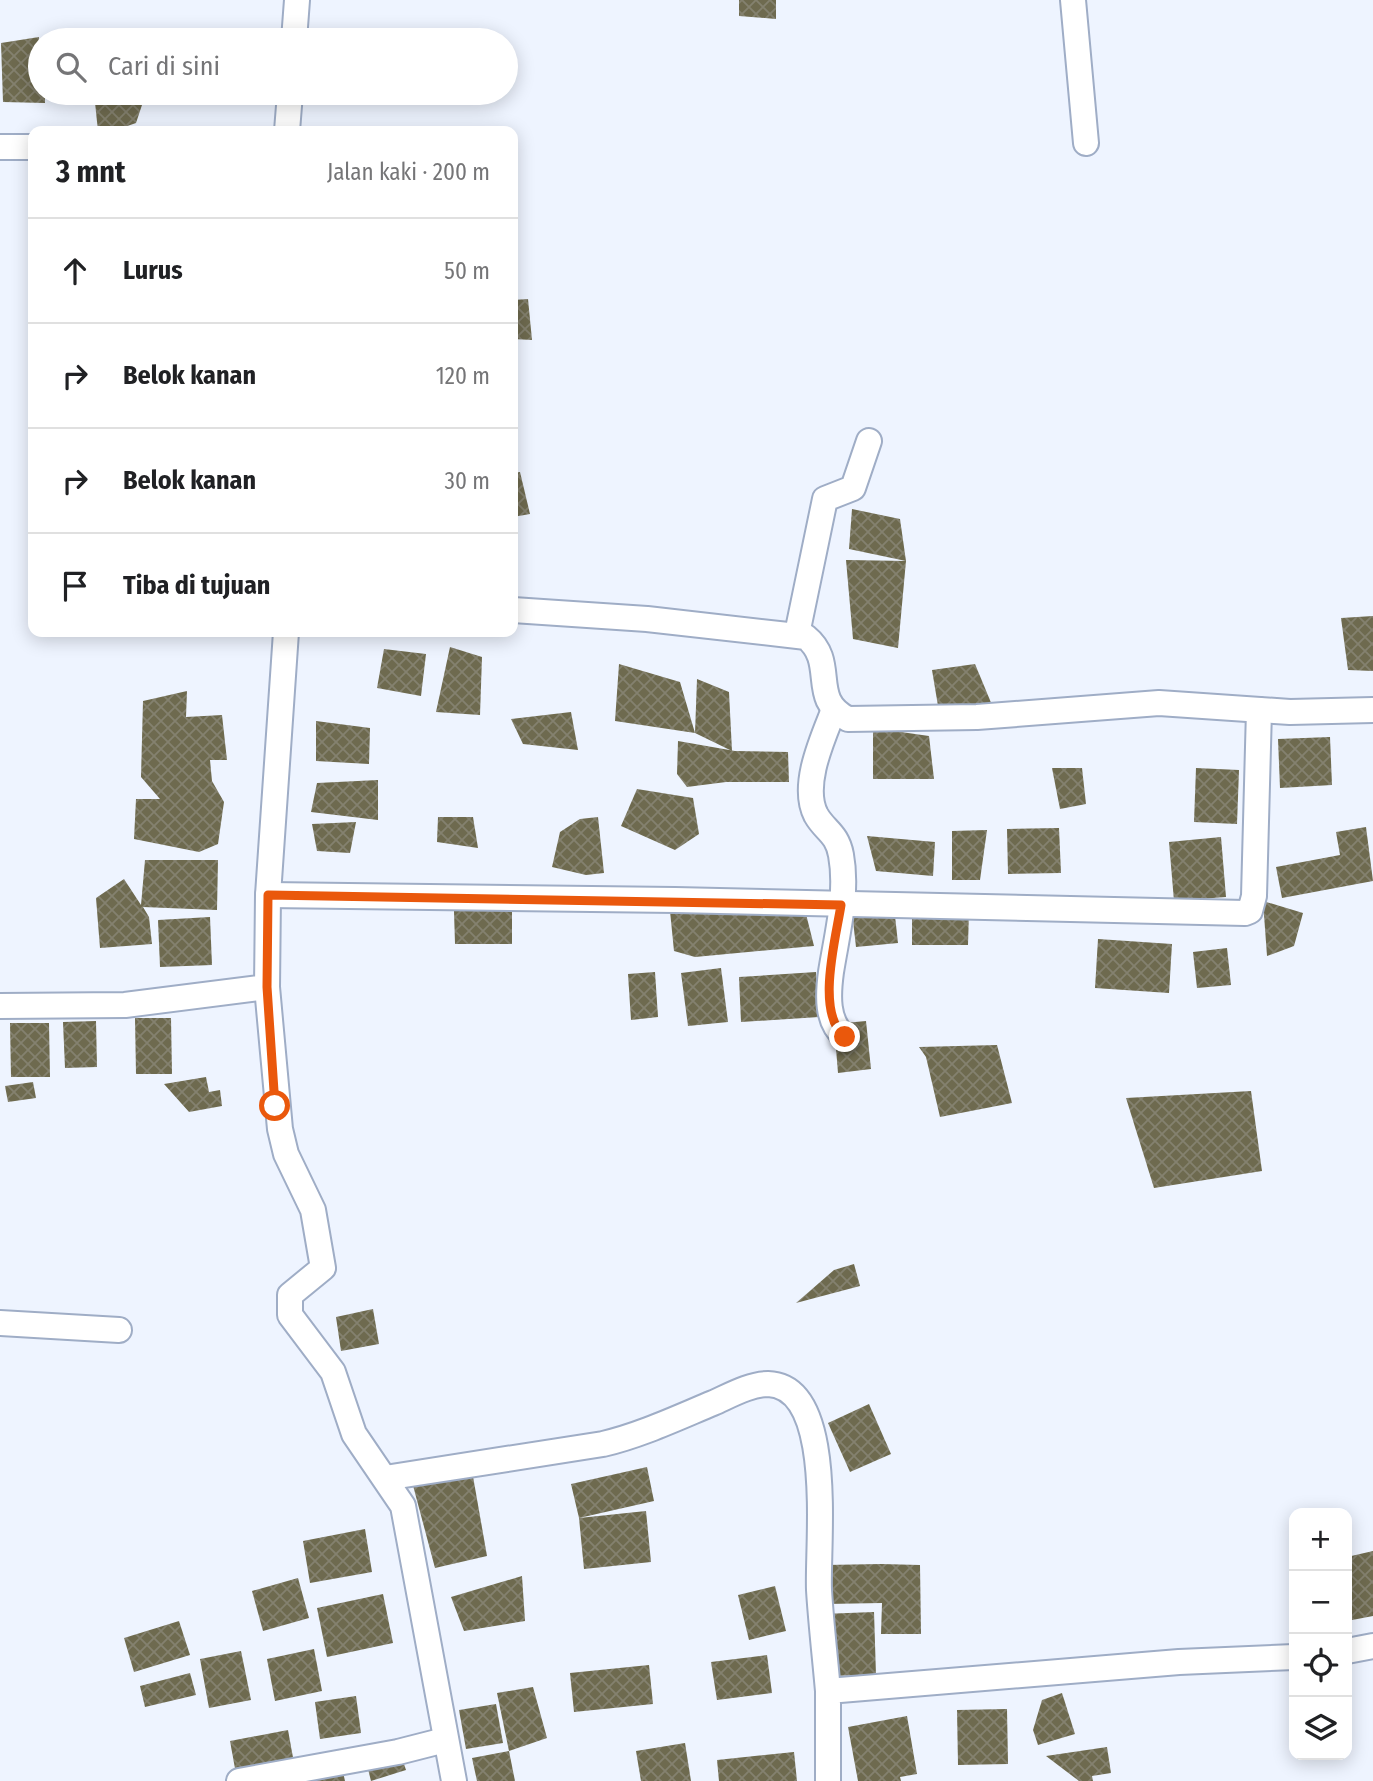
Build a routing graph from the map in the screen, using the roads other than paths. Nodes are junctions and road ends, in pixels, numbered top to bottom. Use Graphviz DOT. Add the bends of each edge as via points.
graph roads {
  1 [pos="297,0"];
  2 [pos="1073,0"];
  3 [pos="295,28"];
  4 [pos="289,105"];
  5 [pos="288,126"];
  6 [pos="1086,143"];
  7 [pos="0,147"];
  8 [pos="28,147"];
  9 [pos="869,441"];
  10 [pos="518,610"];
  11 [pos="797,634"];
  12 [pos="286,637"];
  13 [pos="1259,710"];
  14 [pos="1373,710"];
  15 [pos="834,712"];
  16 [pos="268,895"];
  17 [pos="841,905"];
  18 [pos="267,987"];
  19 [pos="0,1006"];
  20 [pos="845,1037"];
  21 [pos="0,1323"];
  22 [pos="119,1330"];
  23 [pos="382,1474"];
  24 [pos="1373,1646"];
  25 [pos="1352,1650"];
  26 [pos="1289,1657"];
  27 [pos="828,1691"];
  28 [pos="445,1740"];
  29 [pos="239,1781"];
  30 [pos="454,1781"];
  31 [pos="828,1781"];
  1 -- 3 [label="street"];
  2 -- 6 [label="street"];
  4 -- 5 [label="street"];
  7 -- 8 [label="street"];
  9 -- 11 [label="street" via="853,488 825,499"];
  10 -- 11 [label="street"];
  11 -- 15 [label="street" via="807,637 821,654 826,702"];
  12 -- 16 [label="street"];
  13 -- 14 [label="street"];
  13 -- 15 [label="street" via="1159,703 976,716 848,719"];
  13 -- 17 [label="street" via="1255,896 1250,911"];
  15 -- 17 [label="street" via="821,743 812,796 814,811 839,848"];
  16 -- 17 [label="street"];
  16 -- 18 [label="street"];
  17 -- 20 [label="street" via="829,989 831,1014 837,1031"];
  18 -- 19 [label="street" via="125,1005"];
  18 -- 23 [label="street" via="279,1129 313,1210 323,1268 290,1295 290,1315 333,1372 354,1434"];
  21 -- 22 [label="street"];
  23 -- 27 [label="street" via="603,1444 634,1437 744,1390 766,1384 788,1387 801,1401 812,1431 820,1491 819,1588"];
  23 -- 28 [label="street" via="402,1506"];
  24 -- 25 [label="street"];
  26 -- 27 [label="street"];
  27 -- 31 [label="street"];
  28 -- 29 [label="street"];
  28 -- 30 [label="street"];
}
